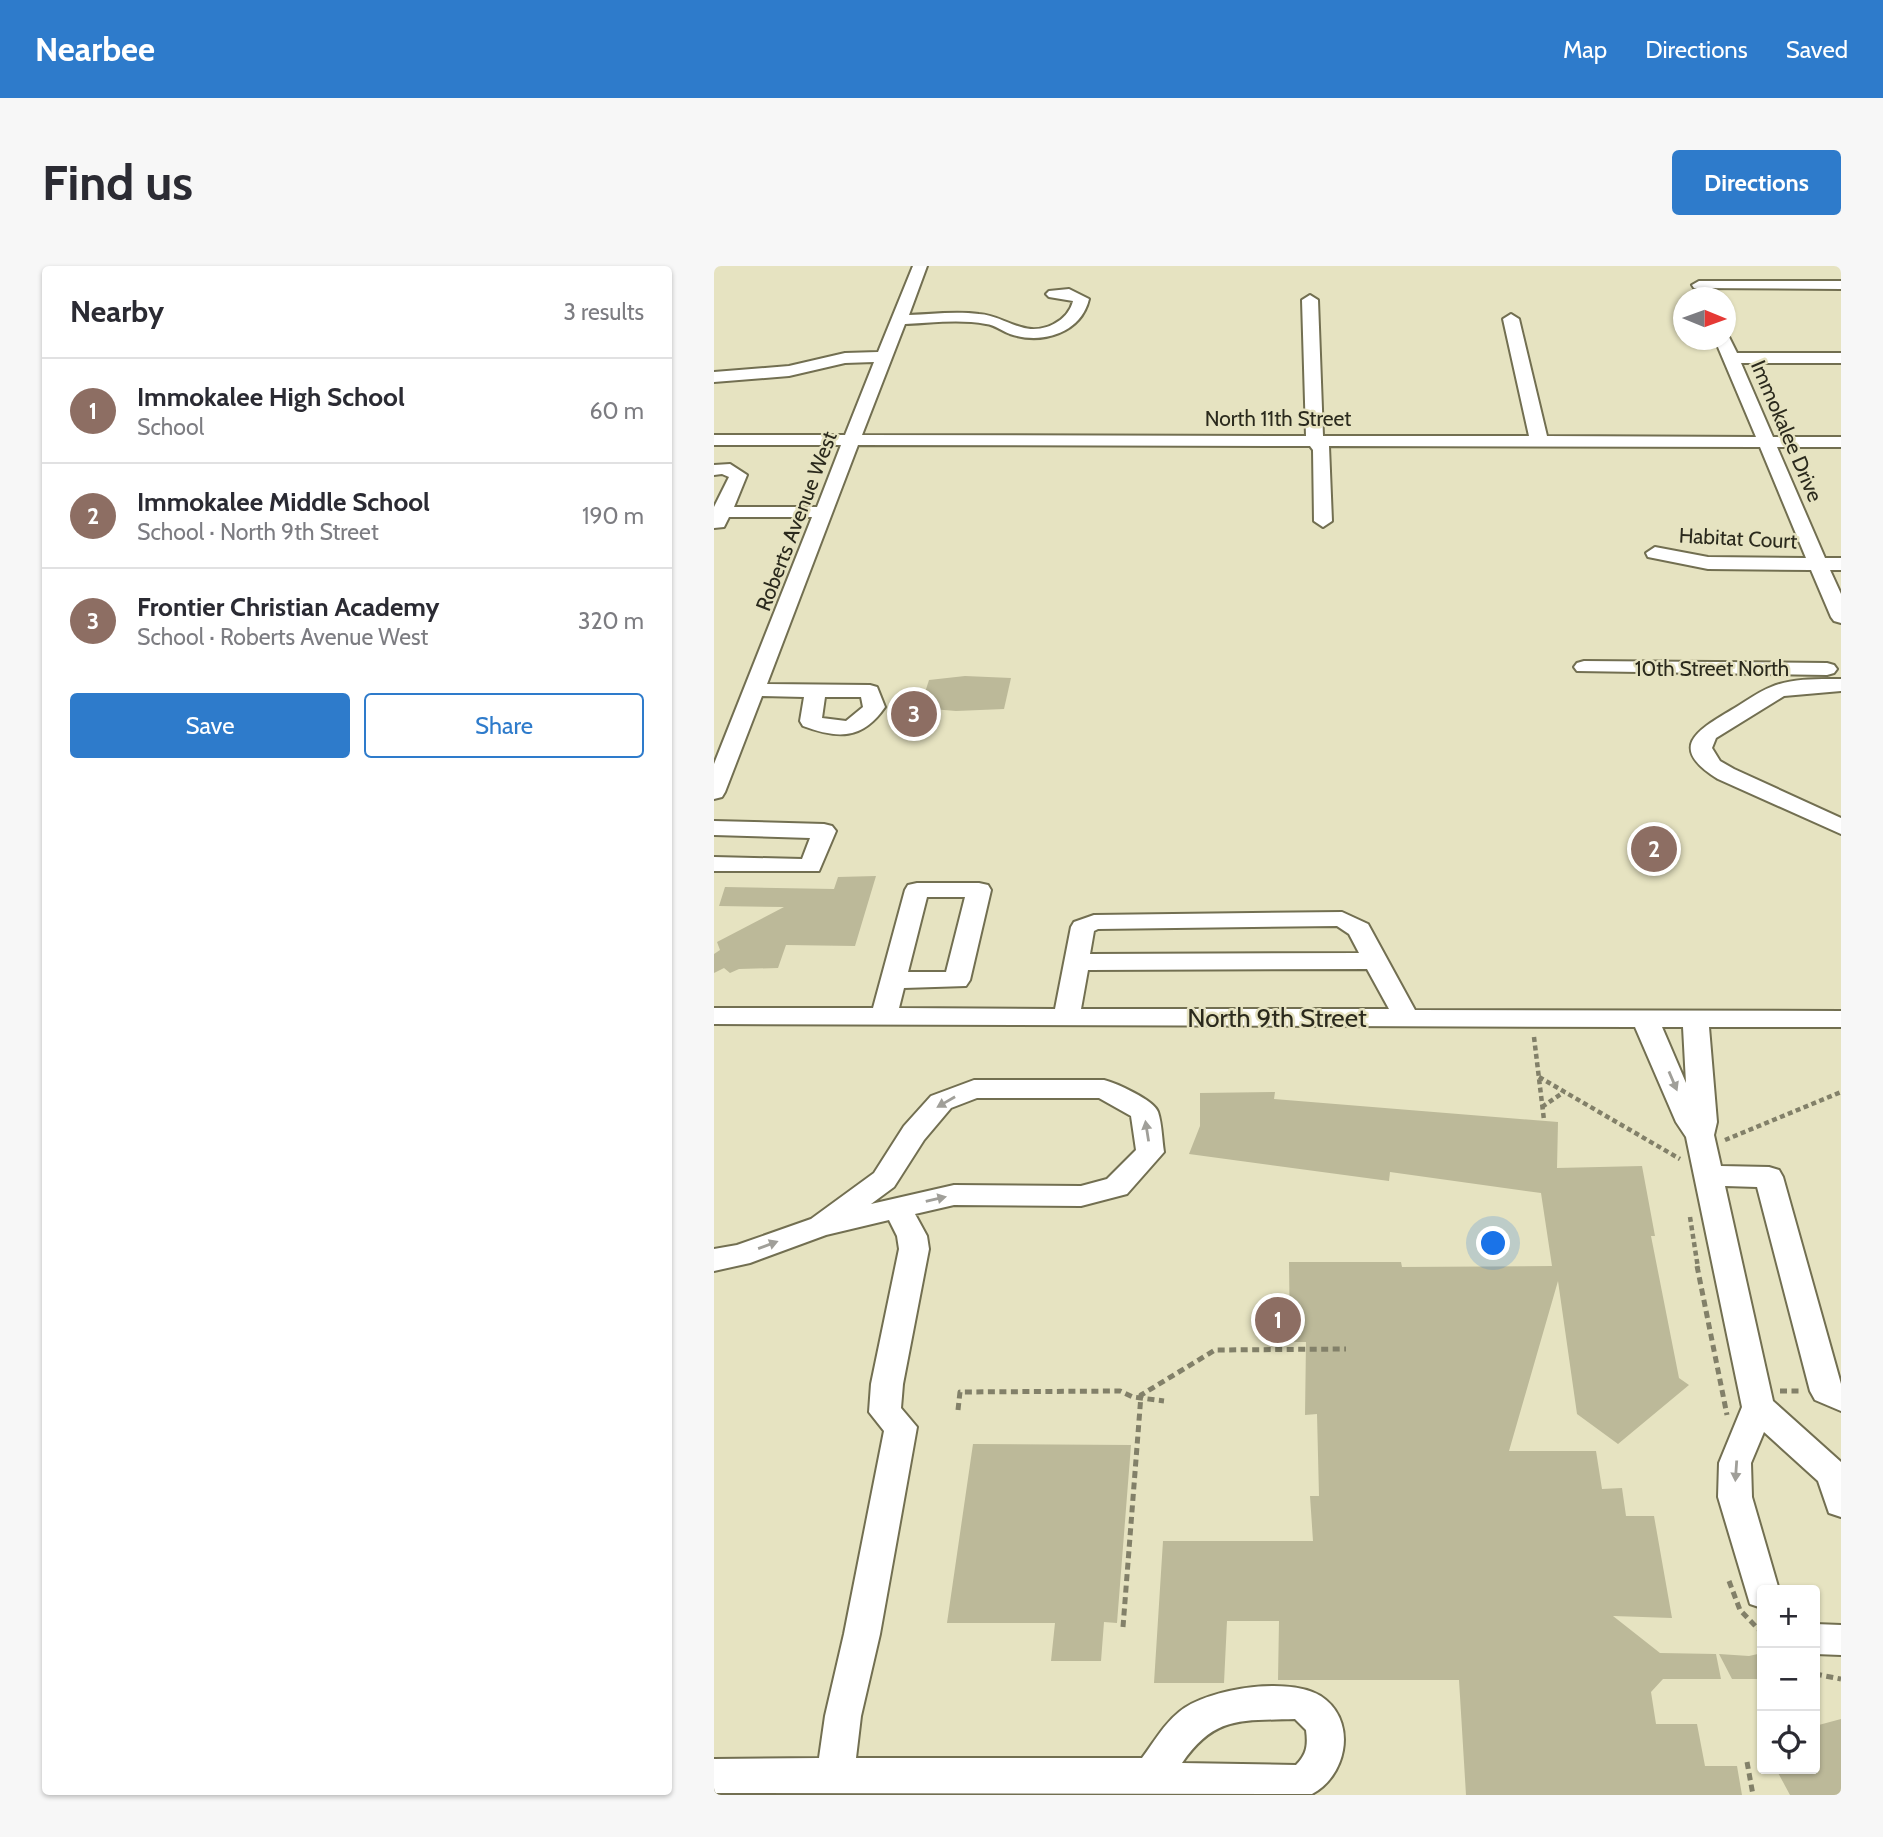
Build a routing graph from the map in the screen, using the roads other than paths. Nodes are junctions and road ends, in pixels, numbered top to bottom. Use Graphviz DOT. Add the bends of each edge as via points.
graph roads {
  1 [pos="920,266"];
  2 [pos="1692,266"];
  3 [pos="1841,285"];
  4 [pos="1700,287"];
  5 [pos="1736,290"];
  6 [pos="1054,294"];
  7 [pos="1310,300"];
  8 [pos="1511,319"];
  9 [pos="898,320"];
  10 [pos="1727,350"];
  11 [pos="884,357"];
  12 [pos="1731,358"];
  13 [pos="1841,358"];
  14 [pos="714,377"];
  15 [pos="714,440"];
  16 [pos="851,440"];
  17 [pos="1315,441"];
  18 [pos="1539,441"];
  19 [pos="1766,442"];
  20 [pos="1841,442"];
  21 [pos="714,470"];
  22 [pos="719,512"];
  23 [pos="824,512"];
  24 [pos="1323,521"];
  25 [pos="714,530"];
  26 [pos="1655,553"];
  27 [pos="1841,564"];
  28 [pos="1819,565"];
  29 [pos="1841,617"];
  30 [pos="1584,667"];
  31 [pos="1841,669"];
  32 [pos="1841,685"];
  33 [pos="755,690"];
  34 [pos="816,690"];
  35 [pos="714,792"];
  36 [pos="1841,827"];
  37 [pos="714,828"];
  38 [pos="714,864"];
  39 [pos="1377,961"];
  40 [pos="1076,962"];
  41 [pos="894,979"];
  42 [pos="714,1016"];
  43 [pos="884,1016"];
  44 [pos="1067,1017"];
  45 [pos="1406,1018"];
  46 [pos="1644,1019"];
  47 [pos="1695,1019"];
  48 [pos="1841,1019"];
  49 [pos="1708,1139"];
  50 [pos="1697,1172"];
  51 [pos="897,1208"];
  52 [pos="821,1226"];
  53 [pos="714,1260"];
  54 [pos="1841,1399"];
  55 [pos="1758,1407"];
  56 [pos="1841,1503"];
  57 [pos="1760,1585"];
  58 [pos="1820,1639"];
  59 [pos="1841,1640"];
  60 [pos="835,1775"];
  61 [pos="1152,1775"];
  62 [pos="714,1776"];
  1 -- 9 [label="street, Roberts Avenue West"];
  2 -- 4 [label="street"];
  3 -- 5 [label="street"];
  6 -- 9 [label="street" via="1076,296 1080,305 1066,325 1047,332 1023,332 985,318"];
  7 -- 17 [label="street"];
  8 -- 18 [label="street"];
  9 -- 11 [label="street, Roberts Avenue West"];
  10 -- 12 [label="street, Immokalee Drive"];
  11 -- 14 [label="street" via="845,358 789,371"];
  11 -- 16 [label="street, Roberts Avenue West"];
  12 -- 13 [label="street"];
  12 -- 19 [label="street, Immokalee Drive"];
  15 -- 16 [label="street, North 11th Street"];
  16 -- 17 [label="street, North 11th Street"];
  16 -- 23 [label="street, Roberts Avenue West"];
  17 -- 18 [label="street, North 11th Street"];
  17 -- 24 [label="street" via="1322,449"];
  18 -- 19 [label="street, North 11th Street"];
  19 -- 20 [label="street, North 11th Street"];
  19 -- 28 [label="street, Immokalee Drive"];
  21 -- 22 [label="street" via="724,468 738,475"];
  22 -- 23 [label="street"];
  22 -- 25 [label="street"];
  23 -- 33 [label="street, Roberts Avenue West"];
  26 -- 28 [label="street, Habitat Court" via="1708,563"];
  27 -- 28 [label="street"];
  28 -- 29 [label="street, Immokalee Drive"];
  30 -- 31 [label="street, 10th Street North"];
  32 -- 36 [label="street" via="1778,691 1708,733 1701,748 1711,765 1726,774"];
  33 -- 34 [label="street"];
  33 -- 35 [label="street, Roberts Avenue West"];
  37 -- 38 [label="street" via="824,831 811,866"];
  39 -- 40 [label="street"];
  39 -- 40 [label="street" via="1359,929 1342,919 1094,922 1083,927"];
  39 -- 45 [label="street"];
  40 -- 44 [label="street"];
  41 -- 43 [label="street"];
  42 -- 43 [label="street, North 9th Street"];
  43 -- 44 [label="street, North 9th Street"];
  44 -- 45 [label="street, North 9th Street"];
  45 -- 46 [label="street, North 9th Street"];
  46 -- 47 [label="street, North 9th Street"];
  46 -- 49 [label="street, one-way" via="1690,1122"];
  47 -- 48 [label="street, North 9th Street"];
  47 -- 49 [label="street"];
  49 -- 50 [label="street"];
  50 -- 54 [label="street" via="1769,1177 1826,1391"];
  50 -- 55 [label="street"];
  51 -- 52 [label="street"];
  51 -- 52 [label="street, one-way" via="954,1195 1081,1196 1117,1187 1150,1152 1144,1111 1104,1089 974,1089 941,1102 914,1133 884,1180"];
  51 -- 60 [label="street" via="914,1249 887,1384 885,1412 901,1427"];
  53 -- 52 [label="street, one-way"];
  55 -- 56 [label="street" via="1832,1474"];
  55 -- 57 [label="street, one-way" via="1735,1463 1735,1497"];
  58 -- 59 [label="street"];
  60 -- 61 [label="street"];
  60 -- 62 [label="street"];
}
